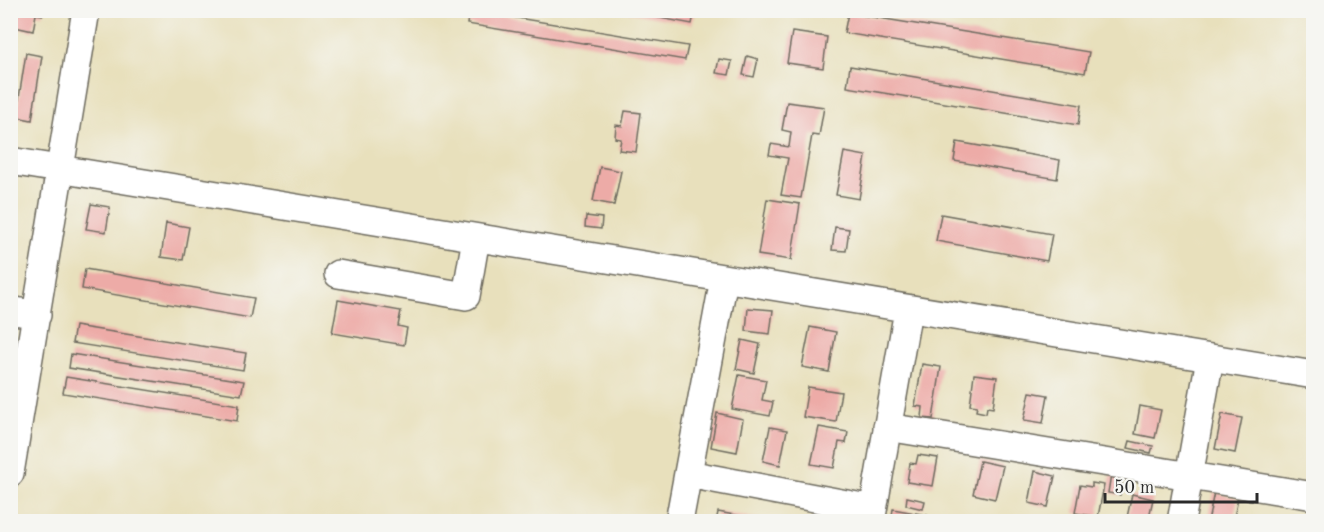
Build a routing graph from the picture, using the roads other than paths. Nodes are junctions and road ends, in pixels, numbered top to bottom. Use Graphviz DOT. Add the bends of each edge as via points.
graph roads {
  1 [pos="86,10"];
  2 [pos="10,161"];
  3 [pos="60,169"];
  4 [pos="476,238"];
  5 [pos="338,274"];
  6 [pos="724,279"];
  7 [pos="10,310"];
  8 [pos="908,310"];
  9 [pos="37,315"];
  10 [pos="1210,357"];
  11 [pos="1314,375"];
  12 [pos="887,427"];
  13 [pos="13,445"];
  14 [pos="10,473"];
  15 [pos="688,474"];
  16 [pos="1190,475"];
  17 [pos="1314,496"];
  18 [pos="872,515"];
  19 [pos="679,522"];
  20 [pos="1182,522"];
  1 -- 3 [label="street"];
  2 -- 3 [label="street"];
  3 -- 4 [label="street"];
  3 -- 9 [label="street"];
  4 -- 5 [label="street" via="466,296"];
  4 -- 6 [label="street"];
  6 -- 8 [label="street"];
  6 -- 15 [label="street"];
  7 -- 9 [label="street"];
  8 -- 10 [label="street"];
  8 -- 12 [label="street"];
  9 -- 13 [label="street"];
  10 -- 11 [label="street"];
  10 -- 16 [label="street"];
  12 -- 16 [label="street"];
  12 -- 18 [label="street"];
  13 -- 14 [label="street"];
  15 -- 18 [label="street"];
  15 -- 19 [label="street"];
  16 -- 17 [label="street"];
  16 -- 20 [label="street"];
}
